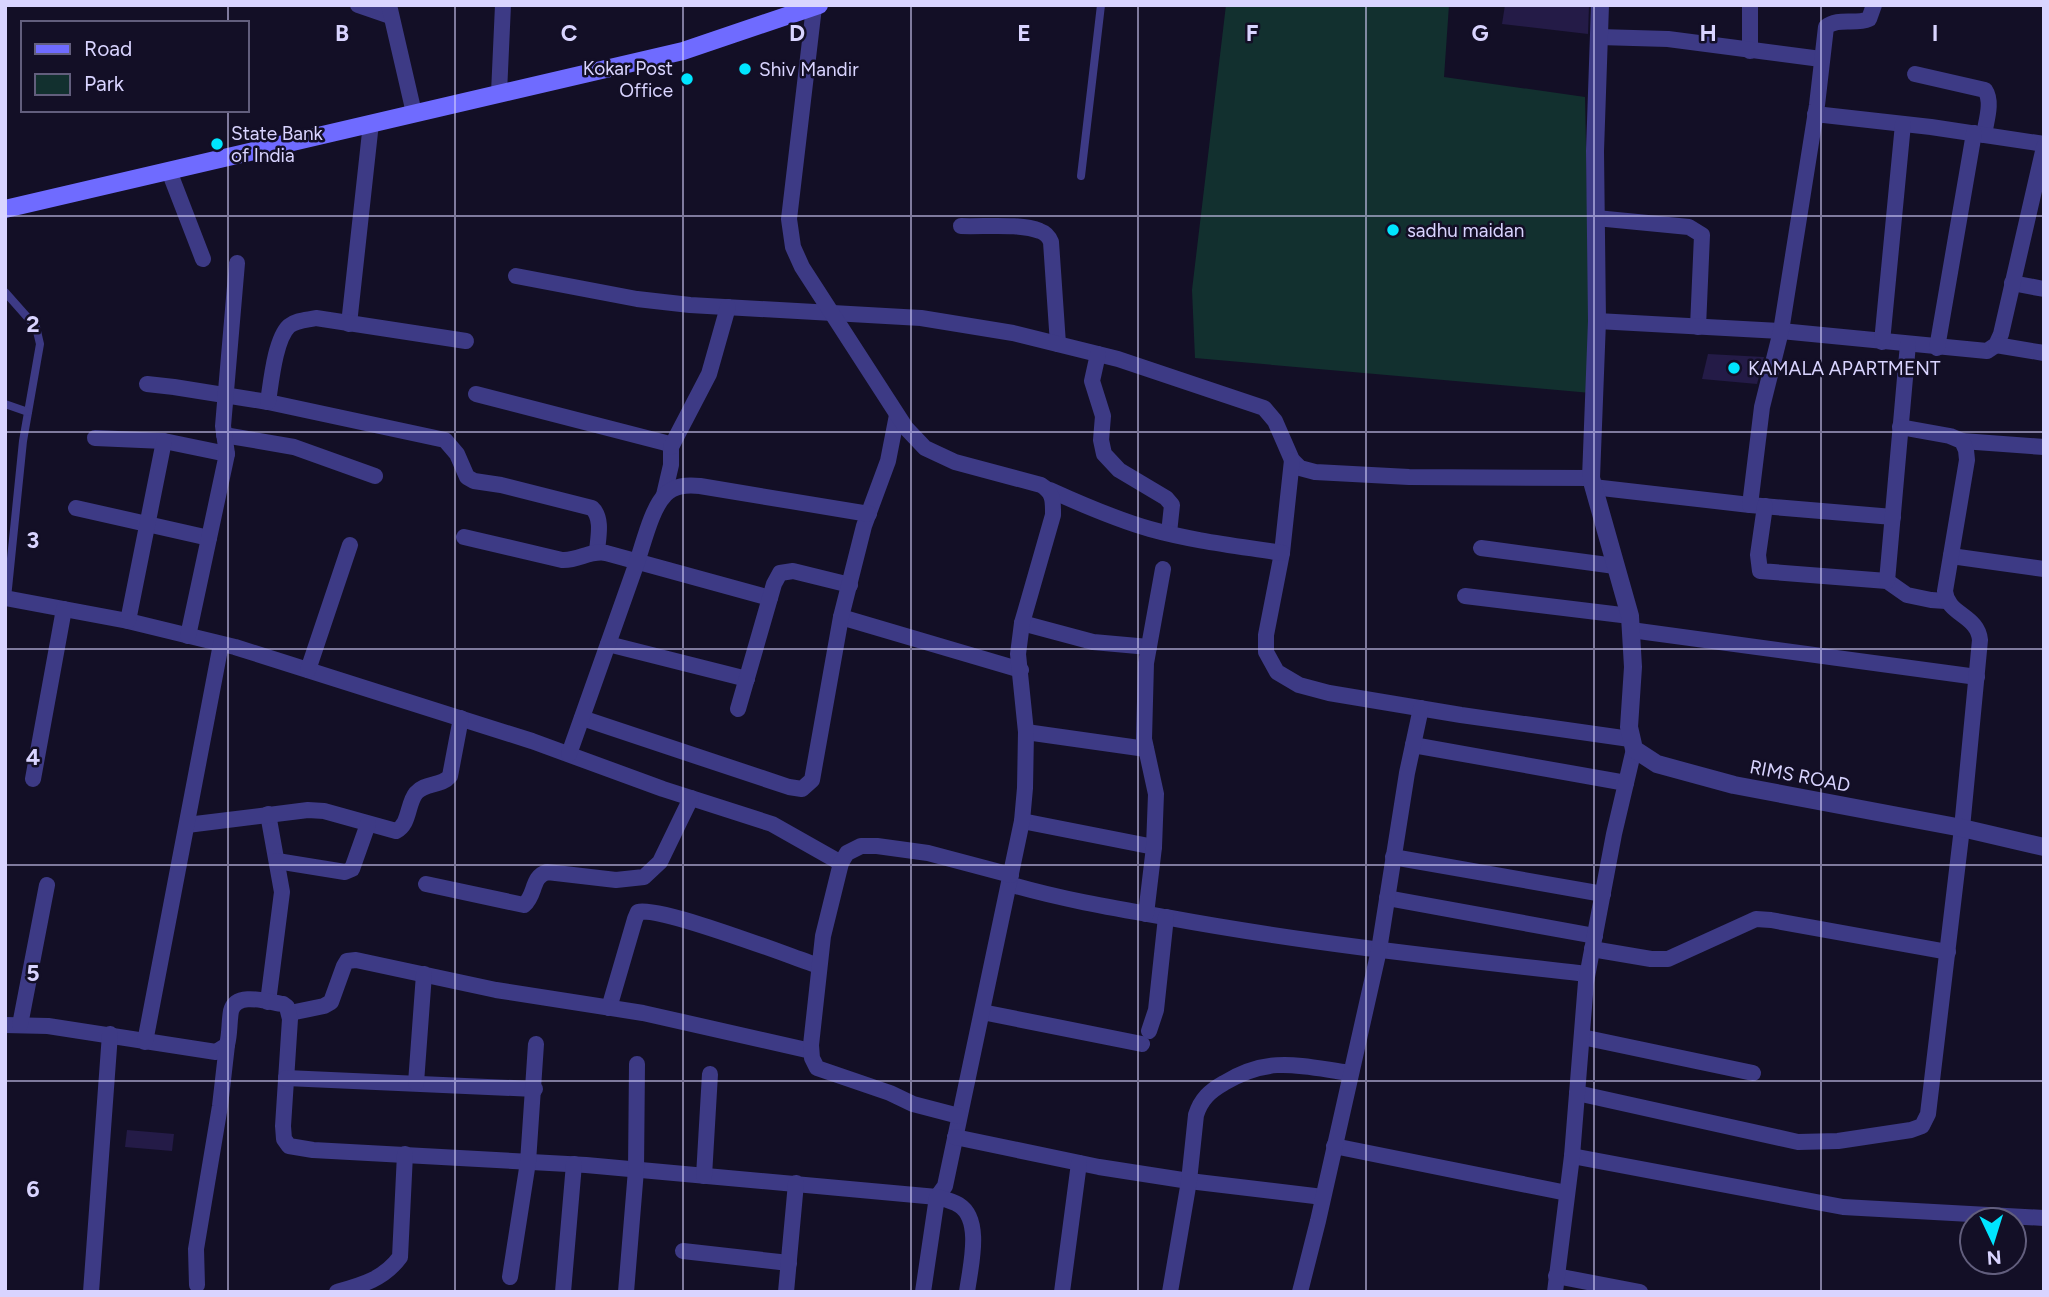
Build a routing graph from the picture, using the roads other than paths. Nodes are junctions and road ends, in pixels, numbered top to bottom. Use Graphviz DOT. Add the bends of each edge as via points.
graph roads {
  1 [pos="358,5"];
  2 [pos="503,5"];
  3 [pos="1101,5"];
  4 [pos="1600,5"];
  5 [pos="1750,5"];
  6 [pos="1874,5"];
  7 [pos="817,6"];
  8 [pos="390,11"];
  9 [pos="1599,37"];
  10 [pos="1751,51"];
  11 [pos="1821,59"];
  12 [pos="1915,74"];
  13 [pos="499,93"];
  14 [pos="414,113"];
  15 [pos="1815,114"];
  16 [pos="371,123"];
  17 [pos="1903,124"];
  18 [pos="1979,134"];
  19 [pos="2044,146"];
  20 [pos="169,171"];
  21 [pos="1080,176"];
  22 [pos="5,209"];
  23 [pos="1596,218"];
  24 [pos="961,226"];
  25 [pos="203,259"];
  26 [pos="237,263"];
  27 [pos="516,276"];
  28 [pos="2012,283"];
  29 [pos="2044,289"];
  30 [pos="5,292"];
  31 [pos="728,307"];
  32 [pos="832,314"];
  33 [pos="1597,321"];
  34 [pos="349,324"];
  35 [pos="1698,327"];
  36 [pos="1781,331"];
  37 [pos="466,341"];
  38 [pos="1882,342"];
  39 [pos="1058,344"];
  40 [pos="1908,344"];
  41 [pos="1996,345"];
  42 [pos="1937,348"];
  43 [pos="2044,353"];
  44 [pos="1098,354"];
  45 [pos="147,384"];
  46 [pos="476,394"];
  47 [pos="225,395"];
  48 [pos="268,402"];
  49 [pos="5,404"];
  50 [pos="28,412"];
  51 [pos="897,415"];
  52 [pos="1900,427"];
  53 [pos="224,435"];
  54 [pos="95,438"];
  55 [pos="164,441"];
  56 [pos="1962,441"];
  57 [pos="671,447"];
  58 [pos="2044,447"];
  59 [pos="227,454"];
  60 [pos="1292,460"];
  61 [pos="375,476"];
  62 [pos="1592,482"];
  63 [pos="1050,490"];
  64 [pos="664,495"];
  65 [pos="1758,505"];
  66 [pos="76,508"];
  67 [pos="869,514"];
  68 [pos="1893,517"];
  69 [pos="148,524"];
  70 [pos="1169,533"];
  71 [pos="464,537"];
  72 [pos="209,538"];
  73 [pos="350,545"];
  74 [pos="1481,548"];
  75 [pos="597,551"];
  76 [pos="1282,553"];
  77 [pos="1951,555"];
  78 [pos="638,560"];
  79 [pos="1615,566"];
  80 [pos="1163,569"];
  81 [pos="2044,569"];
  82 [pos="1887,581"];
  83 [pos="850,585"];
  84 [pos="1465,596"];
  85 [pos="6,598"];
  86 [pos="770,598"];
  87 [pos="1946,601"];
  88 [pos="64,609"];
  89 [pos="841,617"];
  90 [pos="128,621"];
  91 [pos="1022,623"];
  92 [pos="1630,623"];
  93 [pos="188,636"];
  94 [pos="221,643"];
  95 [pos="608,644"];
  96 [pos="1149,646"];
  97 [pos="308,670"];
  98 [pos="1021,670"];
  99 [pos="1977,677"];
  100 [pos="747,678"];
  101 [pos="1421,708"];
  102 [pos="738,709"];
  103 [pos="461,718"];
  104 [pos="582,718"];
  105 [pos="1026,732"];
  106 [pos="1632,744"];
  107 [pos="1413,745"];
  108 [pos="1146,749"];
  109 [pos="569,754"];
  110 [pos="33,779"];
  111 [pos="1626,783"];
  112 [pos="691,798"];
  113 [pos="268,814"];
  114 [pos="1022,821"];
  115 [pos="368,824"];
  116 [pos="187,825"];
  117 [pos="1962,828"];
  118 [pos="1154,846"];
  119 [pos="2044,847"];
  120 [pos="1393,857"];
  121 [pos="277,861"];
  122 [pos="841,863"];
  123 [pos="1010,879"];
  124 [pos="426,884"];
  125 [pos="47,885"];
  126 [pos="1603,894"];
  127 [pos="1387,898"];
  128 [pos="1146,914"];
  129 [pos="1166,918"];
  130 [pos="1594,942"];
  131 [pos="1379,950"];
  132 [pos="1948,952"];
  133 [pos="819,966"];
  134 [pos="424,974"];
  135 [pos="1587,974"];
  136 [pos="268,1002"];
  137 [pos="609,1008"];
  138 [pos="982,1012"];
  139 [pos="290,1013"];
  140 [pos="13,1025"];
  141 [pos="110,1034"];
  142 [pos="1582,1037"];
  143 [pos="145,1042"];
  144 [pos="536,1044"];
  145 [pos="227,1045"];
  146 [pos="811,1051"];
  147 [pos="637,1064"];
  148 [pos="1350,1073"];
  149 [pos="1753,1073"];
  150 [pos="710,1074"];
  151 [pos="286,1078"];
  152 [pos="416,1083"];
  153 [pos="535,1088"];
  154 [pos="1577,1093"];
  155 [pos="960,1116"];
  156 [pos="955,1137"];
  157 [pos="1334,1146"];
  158 [pos="405,1154"];
  159 [pos="1572,1156"];
  160 [pos="528,1163"];
  161 [pos="1079,1163"];
  162 [pos="574,1164"];
  163 [pos="636,1170"];
  164 [pos="705,1176"];
  165 [pos="1189,1181"];
  166 [pos="796,1183"];
  167 [pos="1567,1193"];
  168 [pos="937,1197"];
  169 [pos="1323,1197"];
  170 [pos="2044,1218"];
  171 [pos="683,1251"];
  172 [pos="789,1263"];
  173 [pos="510,1277"];
  174 [pos="1555,1284"];
  175 [pos="197,1285"];
  176 [pos="371,1287"];
  177 [pos="91,1292"];
  178 [pos="337,1292"];
  179 [pos="563,1292"];
  180 [pos="626,1292"];
  181 [pos="786,1292"];
  182 [pos="923,1292"];
  183 [pos="967,1292"];
  184 [pos="1062,1292"];
  185 [pos="1171,1292"];
  186 [pos="1300,1292"];
  187 [pos="1640,1292"];
  1 -- 8 [label="street"];
  2 -- 13 [label="street"];
  3 -- 21 [label="lane"];
  4 -- 9 [label="street"];
  5 -- 10 [label="street"];
  6 -- 11 [label="street" via="1869,19 1826,27"];
  7 -- 13 [label="main road" via="683,51"];
  7 -- 32 [label="street" via="789,219 802,267"];
  8 -- 14 [label="street"];
  9 -- 10 [label="street" via="1668,39"];
  9 -- 23 [label="street"];
  10 -- 11 [label="street"];
  11 -- 15 [label="street"];
  12 -- 18 [label="street" via="1985,90 1989,103"];
  13 -- 14 [label="main road"];
  14 -- 16 [label="main road"];
  15 -- 17 [label="street"];
  15 -- 36 [label="street"];
  16 -- 20 [label="main road"];
  16 -- 34 [label="street"];
  17 -- 18 [label="street"];
  17 -- 38 [label="street"];
  18 -- 19 [label="street"];
  18 -- 42 [label="street"];
  19 -- 28 [label="street"];
  20 -- 22 [label="main road"];
  20 -- 25 [label="street"];
  23 -- 33 [label="street"];
  23 -- 35 [label="street" via="1689,227 1702,234"];
  24 -- 39 [label="street" via="1048,234"];
  26 -- 47 [label="street"];
  27 -- 31 [label="street" via="637,299"];
  28 -- 29 [label="street"];
  28 -- 41 [label="street"];
  30 -- 50 [label="lane" via="39,334"];
  31 -- 32 [label="street"];
  31 -- 57 [label="street" via="709,374"];
  32 -- 39 [label="street" via="920,318"];
  32 -- 51 [label="street"];
  33 -- 35 [label="street"];
  33 -- 62 [label="street"];
  34 -- 37 [label="street"];
  34 -- 48 [label="street" via="316,318 291,324 278,352"];
  35 -- 36 [label="street"];
  36 -- 38 [label="street"];
  36 -- 65 [label="street" via="1762,407"];
  38 -- 40 [label="street"];
  39 -- 44 [label="street"];
  40 -- 42 [label="street"];
  40 -- 52 [label="street"];
  41 -- 42 [label="street" via="1977,352"];
  41 -- 43 [label="street"];
  44 -- 60 [label="street" via="1264,408 1275,421"];
  44 -- 70 [label="street" via="1092,381 1103,416 1104,454 1119,470 1172,505"];
  45 -- 47 [label="street"];
  46 -- 57 [label="street" via="657,439"];
  47 -- 48 [label="street"];
  47 -- 53 [label="street"];
  48 -- 75 [label="street" via="444,440 474,481 592,508 598,519"];
  49 -- 50 [label="lane"];
  50 -- 85 [label="lane"];
  51 -- 63 [label="street" via="925,448 955,462"];
  51 -- 67 [label="street" via="888,461"];
  52 -- 56 [label="street"];
  52 -- 68 [label="street"];
  53 -- 59 [label="street"];
  53 -- 61 [label="street" via="294,447"];
  54 -- 55 [label="street"];
  55 -- 59 [label="street"];
  55 -- 69 [label="street"];
  56 -- 58 [label="street"];
  56 -- 77 [label="street" via="1967,460"];
  57 -- 64 [label="street"];
  59 -- 72 [label="street"];
  60 -- 62 [label="street" via="1300,468 1334,474"];
  60 -- 76 [label="street"];
  62 -- 65 [label="street"];
  62 -- 79 [label="street"];
  63 -- 70 [label="street" via="1105,514"];
  63 -- 91 [label="street" via="1053,515"];
  64 -- 67 [label="street" via="684,485 700,486"];
  64 -- 78 [label="street"];
  65 -- 68 [label="street"];
  65 -- 82 [label="street" via="1760,571"];
  66 -- 69 [label="street"];
  67 -- 83 [label="street"];
  68 -- 82 [label="street"];
  69 -- 72 [label="street"];
  69 -- 90 [label="street"];
  70 -- 76 [label="street"];
  71 -- 75 [label="street" via="562,560"];
  72 -- 93 [label="street"];
  73 -- 97 [label="street"];
  74 -- 79 [label="street"];
  75 -- 78 [label="street"];
  76 -- 101 [label="street" via="1266,635 1266,652 1277,672 1299,685 1329,693"];
  77 -- 81 [label="street"];
  77 -- 87 [label="street"];
  78 -- 86 [label="street"];
  78 -- 95 [label="street"];
  79 -- 92 [label="street"];
  80 -- 96 [label="street"];
  82 -- 87 [label="street" via="1908,595"];
  83 -- 86 [label="street" via="793,571 780,573"];
  83 -- 89 [label="street"];
  84 -- 92 [label="street"];
  85 -- 88 [label="street"];
  86 -- 100 [label="street"];
  87 -- 99 [label="street" via="1979,631"];
  88 -- 90 [label="street"];
  88 -- 110 [label="street"];
  89 -- 98 [label="street"];
  89 -- 104 [label="street" via="812,780 802,789"];
  90 -- 93 [label="street"];
  91 -- 96 [label="street" via="1093,642"];
  91 -- 98 [label="street"];
  92 -- 99 [label="street"];
  92 -- 106 [label="street"];
  93 -- 94 [label="street"];
  94 -- 97 [label="street"];
  94 -- 116 [label="street"];
  95 -- 100 [label="street"];
  95 -- 104 [label="street"];
  96 -- 108 [label="street"];
  97 -- 103 [label="street"];
  98 -- 105 [label="street"];
  99 -- 117 [label="street"];
  100 -- 102 [label="street"];
  101 -- 106 [label="street"];
  101 -- 107 [label="street"];
  103 -- 109 [label="street"];
  103 -- 115 [label="street" via="452,770 445,782 423,787 415,794 401,829 388,831"];
  104 -- 109 [label="street"];
  105 -- 108 [label="street"];
  105 -- 114 [label="street"];
  106 -- 111 [label="street"];
  106 -- 117 [label="street, RIMS ROAD" via="1657,764 1734,785"];
  107 -- 111 [label="street"];
  107 -- 120 [label="street"];
  108 -- 118 [label="street" via="1156,794"];
  109 -- 112 [label="street"];
  111 -- 126 [label="street"];
  112 -- 122 [label="street" via="772,824"];
  112 -- 124 [label="street" via="660,862 644,877 616,880 547,872 536,879 524,905"];
  113 -- 115 [label="street" via="309,810"];
  113 -- 116 [label="street"];
  113 -- 121 [label="street"];
  114 -- 118 [label="street"];
  114 -- 123 [label="street"];
  115 -- 121 [label="street" via="352,869 345,872"];
  116 -- 143 [label="street"];
  117 -- 119 [label="street, RIMS ROAD"];
  117 -- 132 [label="street"];
  118 -- 128 [label="street"];
  120 -- 126 [label="street"];
  120 -- 127 [label="street"];
  121 -- 136 [label="street" via="282,892"];
  122 -- 123 [label="street" via="860,846 877,846 928,853"];
  122 -- 133 [label="street"];
  123 -- 128 [label="street" via="1047,895"];
  123 -- 138 [label="street"];
  125 -- 140 [label="street"];
  126 -- 130 [label="street"];
  127 -- 130 [label="street"];
  127 -- 131 [label="street"];
  128 -- 129 [label="street"];
  129 -- 131 [label="street"];
  129 -- 138 [label="street" via="1156,1010 1145,1038"];
  130 -- 132 [label="street" via="1651,959 1668,959 1756,919 1771,919"];
  130 -- 135 [label="street"];
  131 -- 135 [label="street"];
  131 -- 148 [label="street"];
  132 -- 154 [label="street" via="1928,1114 1922,1126 1838,1141 1798,1142"];
  133 -- 137 [label="street" via="646,910 638,912 635,919"];
  133 -- 146 [label="street"];
  134 -- 137 [label="street"];
  134 -- 139 [label="street" via="347,961 331,1002"];
  134 -- 152 [label="street"];
  135 -- 142 [label="street"];
  136 -- 139 [label="street" via="283,1004"];
  136 -- 145 [label="street" via="247,999 234,1003"];
  137 -- 146 [label="street"];
  138 -- 155 [label="street"];
  139 -- 151 [label="street"];
  140 -- 141 [label="street"];
  141 -- 143 [label="street"];
  141 -- 177 [label="street"];
  142 -- 149 [label="street"];
  142 -- 154 [label="street"];
  143 -- 145 [label="street" via="216,1052"];
  144 -- 153 [label="street"];
  145 -- 175 [label="street" via="196,1249"];
  146 -- 155 [label="street" via="817,1068 829,1074"];
  147 -- 163 [label="street"];
  148 -- 157 [label="street"];
  148 -- 165 [label="street" via="1282,1063 1244,1071 1210,1091 1196,1115"];
  150 -- 164 [label="street"];
  151 -- 152 [label="street"];
  151 -- 158 [label="street" via="284,1139 289,1146"];
  152 -- 153 [label="street"];
  153 -- 160 [label="street"];
  154 -- 159 [label="street"];
  155 -- 156 [label="street"];
  156 -- 161 [label="street"];
  156 -- 168 [label="street" via="945,1186"];
  157 -- 167 [label="street"];
  157 -- 169 [label="street"];
  158 -- 160 [label="street"];
  158 -- 176 [label="street" via="400,1257"];
  159 -- 167 [label="street"];
  159 -- 170 [label="street" via="1843,1207"];
  160 -- 162 [label="street"];
  160 -- 173 [label="street"];
  161 -- 165 [label="street"];
  161 -- 184 [label="street"];
  162 -- 163 [label="street"];
  162 -- 179 [label="street"];
  163 -- 164 [label="street"];
  163 -- 180 [label="street"];
  164 -- 166 [label="street"];
  165 -- 169 [label="street"];
  165 -- 185 [label="street"];
  166 -- 168 [label="street"];
  166 -- 172 [label="street"];
  167 -- 174 [label="street"];
  168 -- 182 [label="street"];
  168 -- 183 [label="street" via="959,1204 973,1225"];
  169 -- 186 [label="street"];
  171 -- 172 [label="street"];
  172 -- 181 [label="street"];
  174 -- 187 [label="street"];
  176 -- 178 [label="street"];
}
